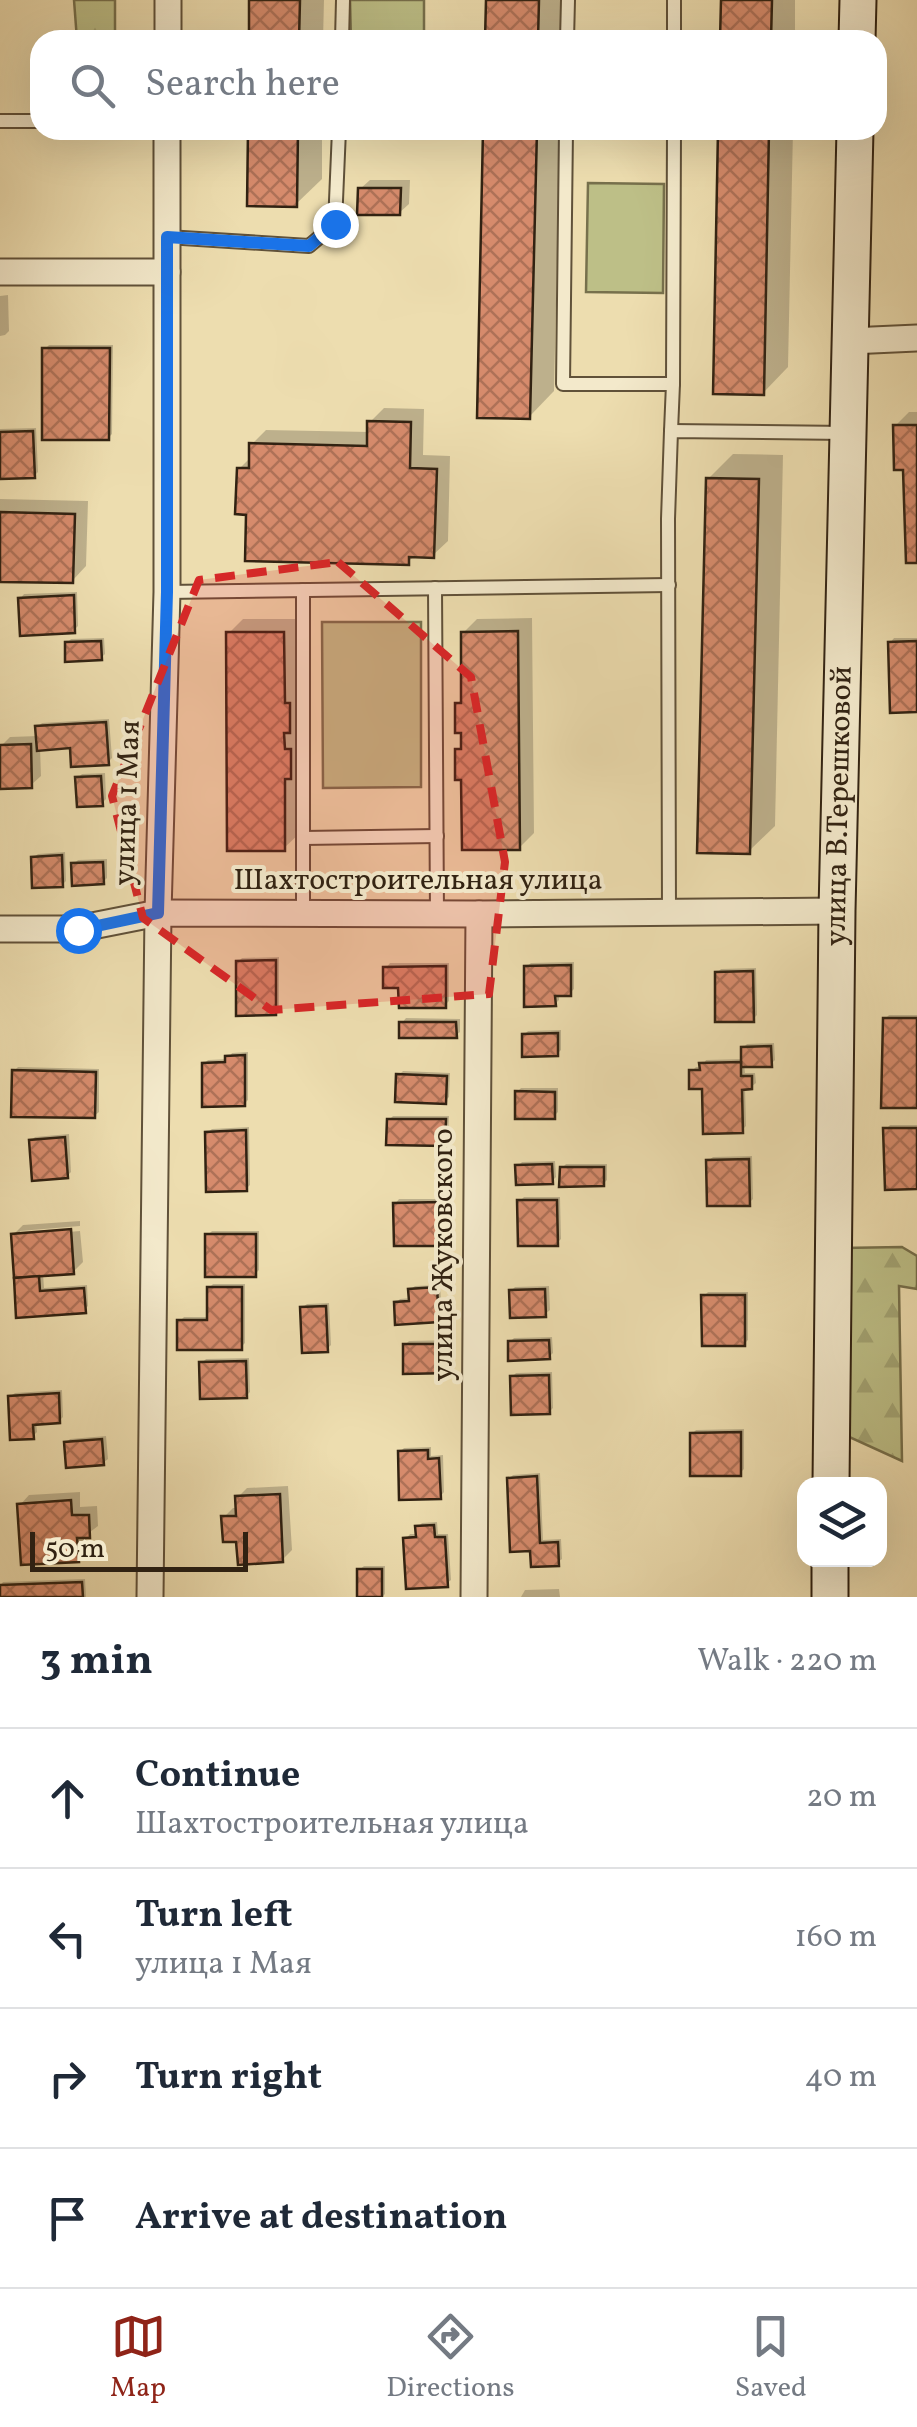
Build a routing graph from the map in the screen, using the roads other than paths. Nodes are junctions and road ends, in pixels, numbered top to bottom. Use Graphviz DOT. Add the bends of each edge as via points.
graph roads {
  1 [pos="168,0"];
  2 [pos="343,0"];
  3 [pos="568,0"];
  4 [pos="674,0"];
  5 [pos="858,0"];
  6 [pos="168,30"];
  7 [pos="342,30"];
  8 [pos="568,30"];
  9 [pos="674,30"];
  10 [pos="857,30"];
  11 [pos="0,121"];
  12 [pos="30,121"];
  13 [pos="167,140"];
  14 [pos="338,140"];
  15 [pos="566,140"];
  16 [pos="674,140"];
  17 [pos="855,140"];
  18 [pos="167,237"];
  19 [pos="0,272"];
  20 [pos="167,272"];
  21 [pos="917,338"];
  22 [pos="850,341"];
  23 [pos="673,384"];
  24 [pos="671,431"];
  25 [pos="848,433"];
  26 [pos="668,585"];
  27 [pos="436,588"];
  28 [pos="304,590"];
  29 [pos="167,592"];
  30 [pos="436,836"];
  31 [pos="304,838"];
  32 [pos="837,911"];
  33 [pos="670,912"];
  34 [pos="158,913"];
  35 [pos="304,914"];
  36 [pos="437,914"];
  37 [pos="479,914"];
  38 [pos="0,928"];
  39 [pos="831,1477"];
  40 [pos="830,1567"];
  41 [pos="150,1597"];
  42 [pos="474,1597"];
  43 [pos="830,1597"];
  1 -- 6 [label="street"];
  2 -- 7 [label="lane"];
  3 -- 8 [label="lane"];
  4 -- 9 [label="lane"];
  5 -- 10 [label="main road"];
  11 -- 12 [label="lane"];
  13 -- 18 [label="street, улица 1 Мая"];
  14 -- 18 [label="lane" via="335,224 309,246"];
  15 -- 23 [label="lane" via="563,384"];
  16 -- 23 [label="lane"];
  17 -- 22 [label="main road, улица В.Терешковой"];
  18 -- 20 [label="street, улица 1 Мая"];
  19 -- 20 [label="street"];
  20 -- 29 [label="street, улица 1 Мая"];
  21 -- 22 [label="street"];
  22 -- 25 [label="main road, улица В.Терешковой"];
  23 -- 24 [label="lane"];
  24 -- 25 [label="lane"];
  24 -- 26 [label="lane"];
  25 -- 32 [label="main road, улица В.Терешковой"];
  26 -- 27 [label="lane"];
  26 -- 33 [label="lane"];
  27 -- 28 [label="lane"];
  27 -- 30 [label="lane"];
  28 -- 29 [label="lane"];
  28 -- 31 [label="lane"];
  29 -- 34 [label="street, улица 1 Мая"];
  30 -- 31 [label="lane"];
  30 -- 36 [label="lane"];
  31 -- 35 [label="lane"];
  32 -- 33 [label="street, Шахтостроительная улица"];
  32 -- 39 [label="main road, улица В.Терешковой"];
  33 -- 37 [label="street, Шахтостроительная улица"];
  34 -- 35 [label="street, Шахтостроительная улица"];
  34 -- 38 [label="street, Шахтостроительная улица" via="78,930"];
  34 -- 41 [label="street, улица 1 Мая"];
  35 -- 36 [label="street, Шахтостроительная улица"];
  36 -- 37 [label="street, Шахтостроительная улица"];
  37 -- 42 [label="street, улица Жуковского"];
  40 -- 43 [label="main road"];
}
